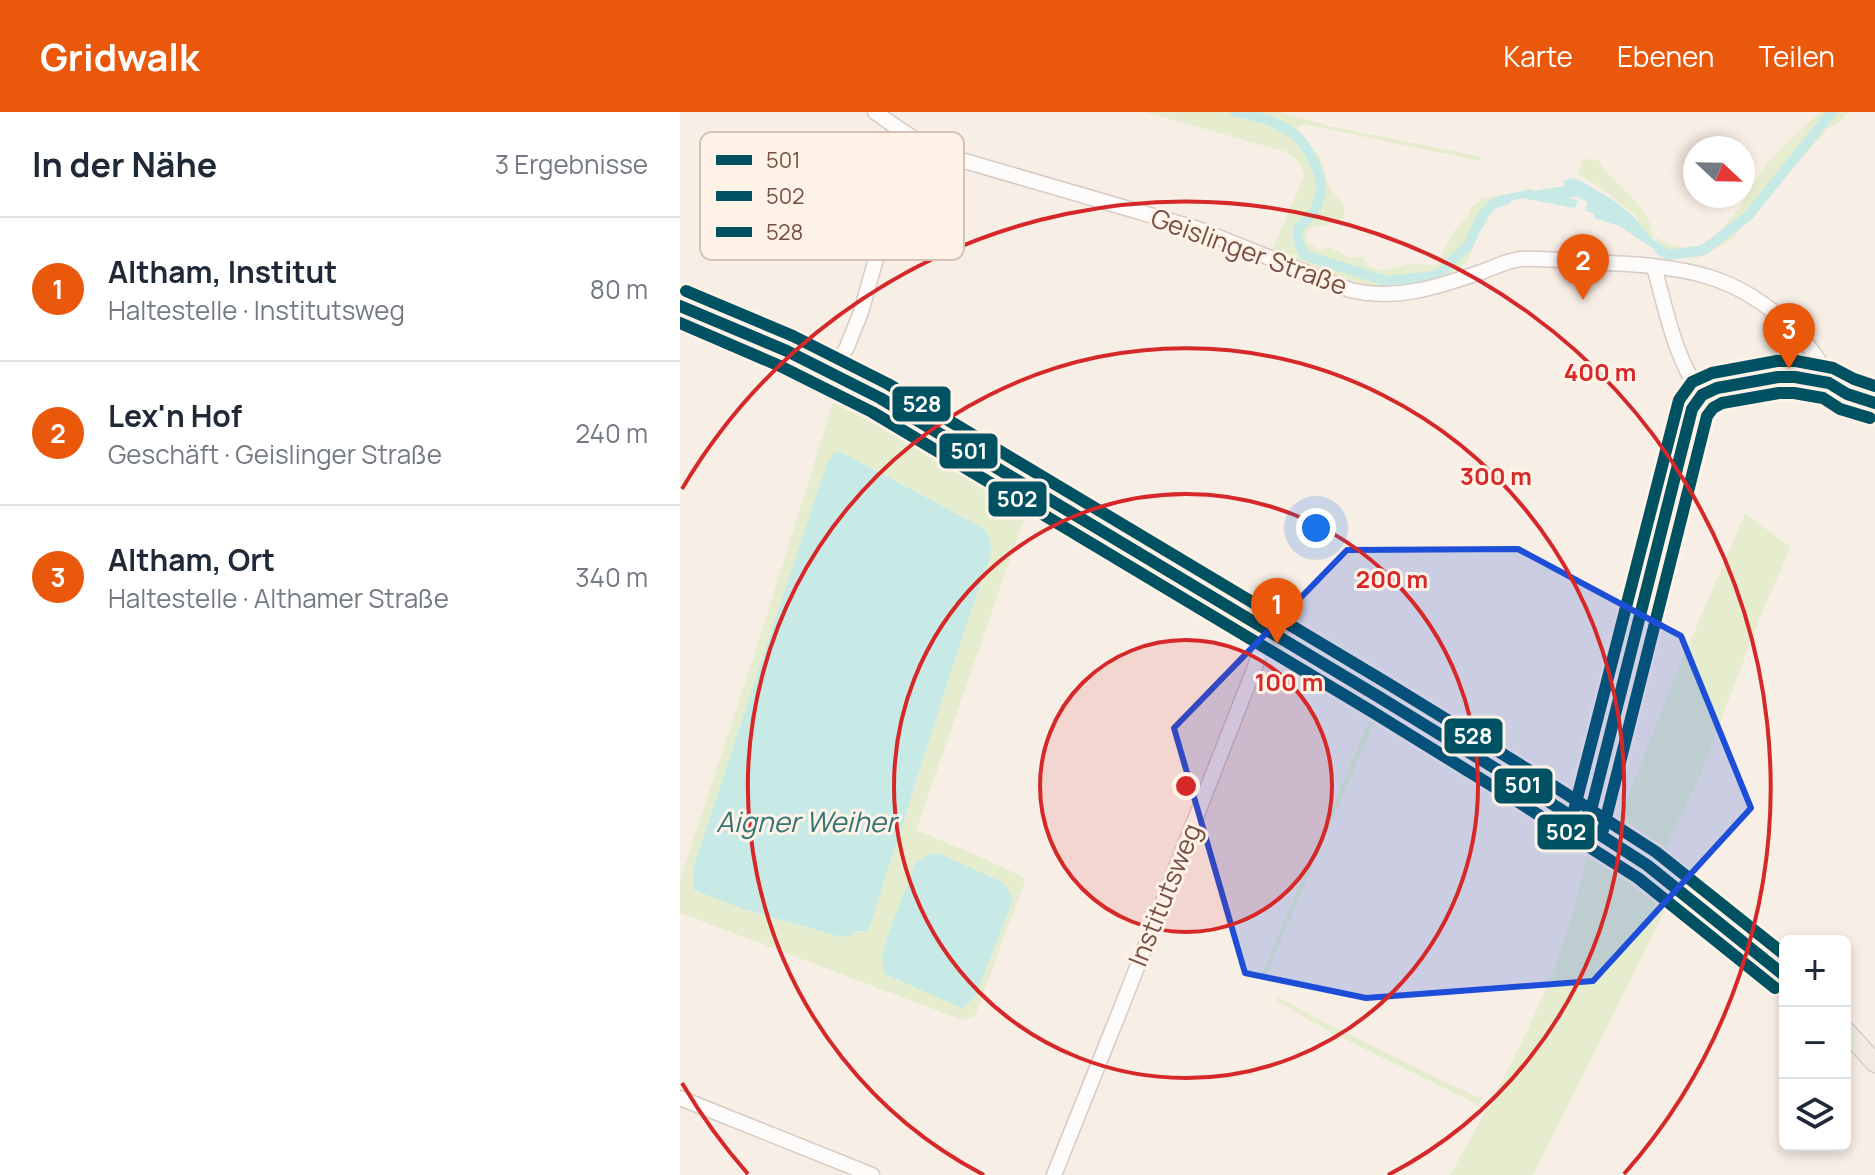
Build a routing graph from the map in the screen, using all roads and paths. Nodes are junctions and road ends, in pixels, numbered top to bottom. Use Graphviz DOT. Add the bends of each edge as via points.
graph roads {
  1 [pos="875,112"];
  2 [pos="903,132"];
  3 [pos="964,161"];
  4 [pos="876,260"];
  5 [pos="1654,267"];
  6 [pos="680,306"];
  7 [pos="832,372"];
  8 [pos="1829,383"];
  9 [pos="1702,395"];
  10 [pos="1875,403"];
  11 [pos="1269,631"];
  12 [pos="1587,826"];
  13 [pos="1779,971"];
  14 [pos="1851,1037"];
  15 [pos="1875,1063"];
  16 [pos="680,1098"];
  17 [pos="872,1175"];
  18 [pos="1054,1175"];
  1 -- 2 [label="street, Geislinger Straße"];
  3 -- 5 [label="street, Geislinger Straße" via="1198,229 1369,295 1438,288 1519,259"];
  4 -- 7 [label="street" via="861,312"];
  5 -- 8 [label="street, Geislinger Straße" via="1711,277 1770,309 1798,334"];
  5 -- 9 [label="street" via="1670,327"];
  6 -- 7 [label="main road"];
  7 -- 11 [label="main road"];
  8 -- 9 [label="street" via="1778,377"];
  8 -- 10 [label="street"];
  9 -- 12 [label="street" via="1692,409"];
  11 -- 12 [label="main road"];
  11 -- 18 [label="street, Institutsweg"];
  12 -- 13 [label="main road" via="1668,881"];
  14 -- 15 [label="main road"];
  16 -- 17 [label="street"];
}
